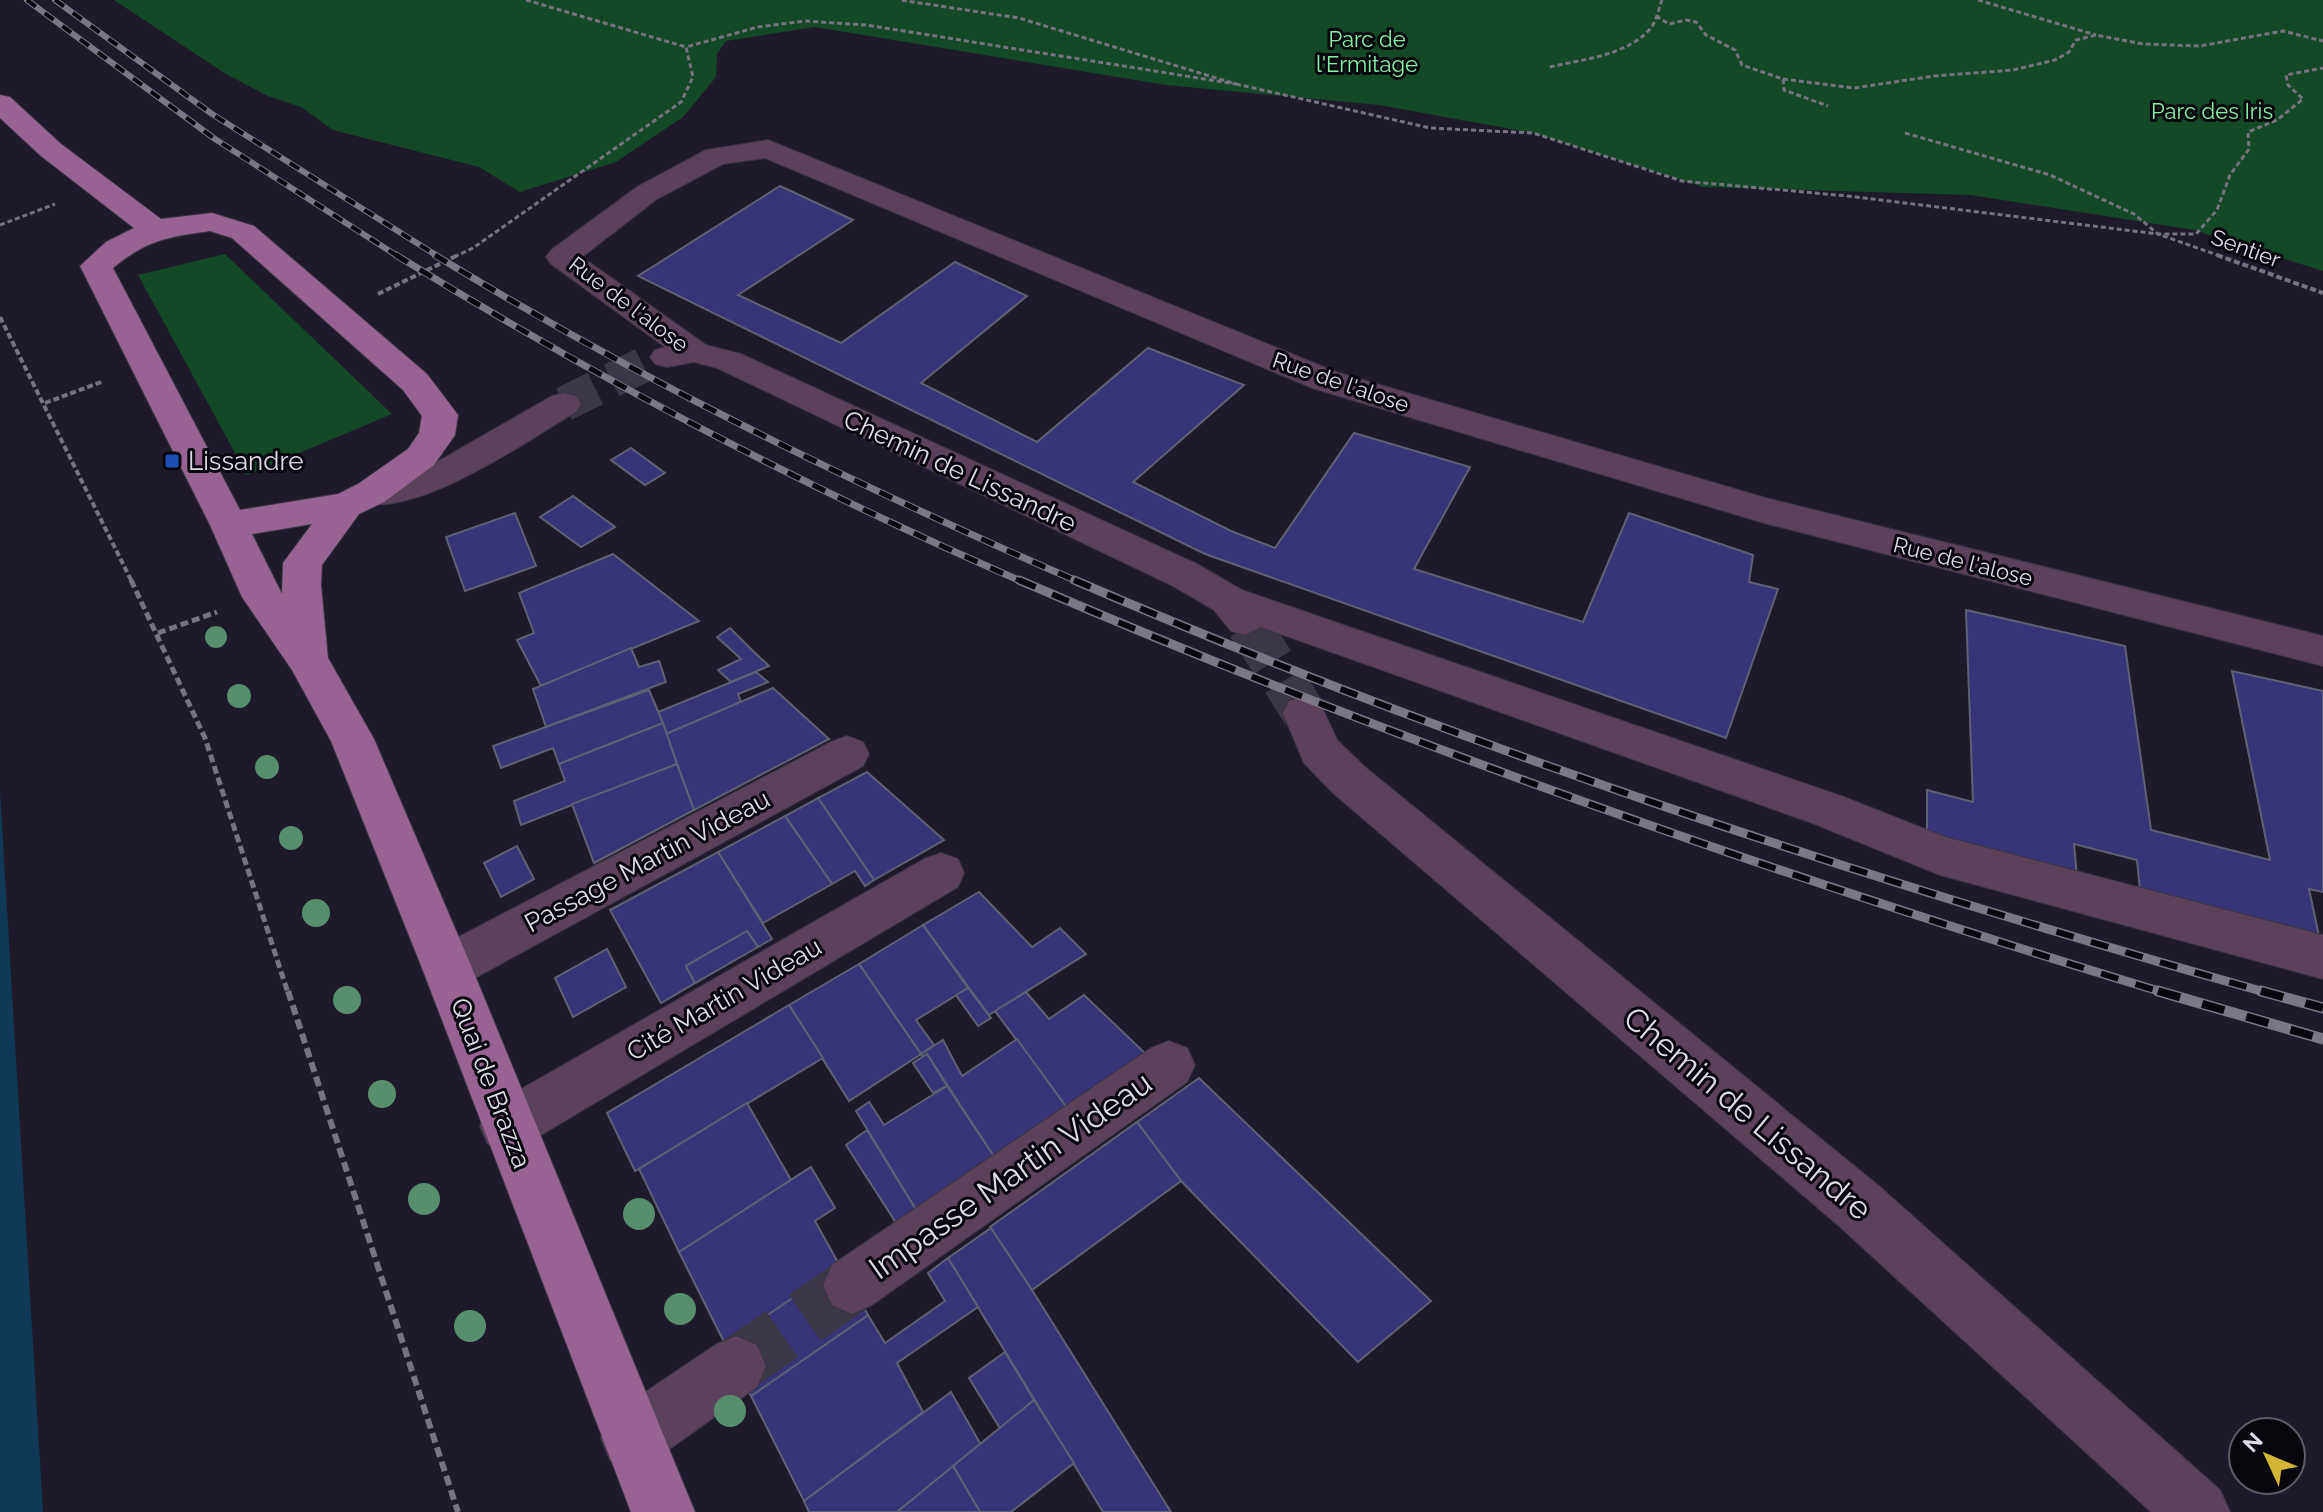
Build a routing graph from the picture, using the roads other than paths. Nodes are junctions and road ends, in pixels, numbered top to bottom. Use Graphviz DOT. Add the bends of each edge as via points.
graph roads {
  1 [pos="0,103"];
  2 [pos="155,229"];
  3 [pos="694,352"];
  4 [pos="657,358"];
  5 [pos="440,415"];
  6 [pos="358,499"];
  7 [pos="229,525"];
  8 [pos="2323,651"];
  9 [pos="307,659"];
  10 [pos="1304,713"];
  11 [pos="847,754"];
  12 [pos="941,873"];
  13 [pos="2323,957"];
  14 [pos="447,968"];
  15 [pos="1169,1065"];
  16 [pos="507,1126"];
  17 [pos="852,1285"];
  18 [pos="736,1366"];
  19 [pos="632,1438"];
  20 [pos="663,1512"];
  21 [pos="2198,1512"];
  1 -- 2 [label="main road" via="51,150"];
  2 -- 5 [label="main road" via="212,222 243,232 415,382"];
  2 -- 7 [label="main road, Quai de Brazza" via="96,266"];
  3 -- 4 [label="street, Chemin de Lissandre"];
  3 -- 8 [label="street, Rue de l'alose" via="562,257 647,193 716,156 768,149 1324,380 1764,510"];
  3 -- 13 [label="street, Chemin de Lissandre" via="729,361 1185,575 1239,612 1828,810 1940,855"];
  5 -- 6 [label="main road" via="437,435 421,457"];
  5 -- 6 [label="street" via="479,429 551,412 433,480"];
  6 -- 7 [label="main road"];
  6 -- 9 [label="main road, Quai de Brazza" via="303,563"];
  7 -- 9 [label="main road, Quai de Brazza" via="262,597"];
  9 -- 14 [label="main road, Quai de Brazza" via="352,739"];
  10 -- 21 [label="street, Chemin de Lissandre" via="1320,751 1349,780 1859,1206"];
  11 -- 14 [label="street, Passage Martin Videau"];
  12 -- 16 [label="street, Cité Martin Videau"];
  14 -- 16 [label="main road, Quai de Brazza"];
  15 -- 17 [label="street, Impasse Martin Videau"];
  16 -- 19 [label="main road, Quai de Brazza"];
  18 -- 19 [label="street"];
  19 -- 20 [label="main road, Quai de Brazza"];
}
